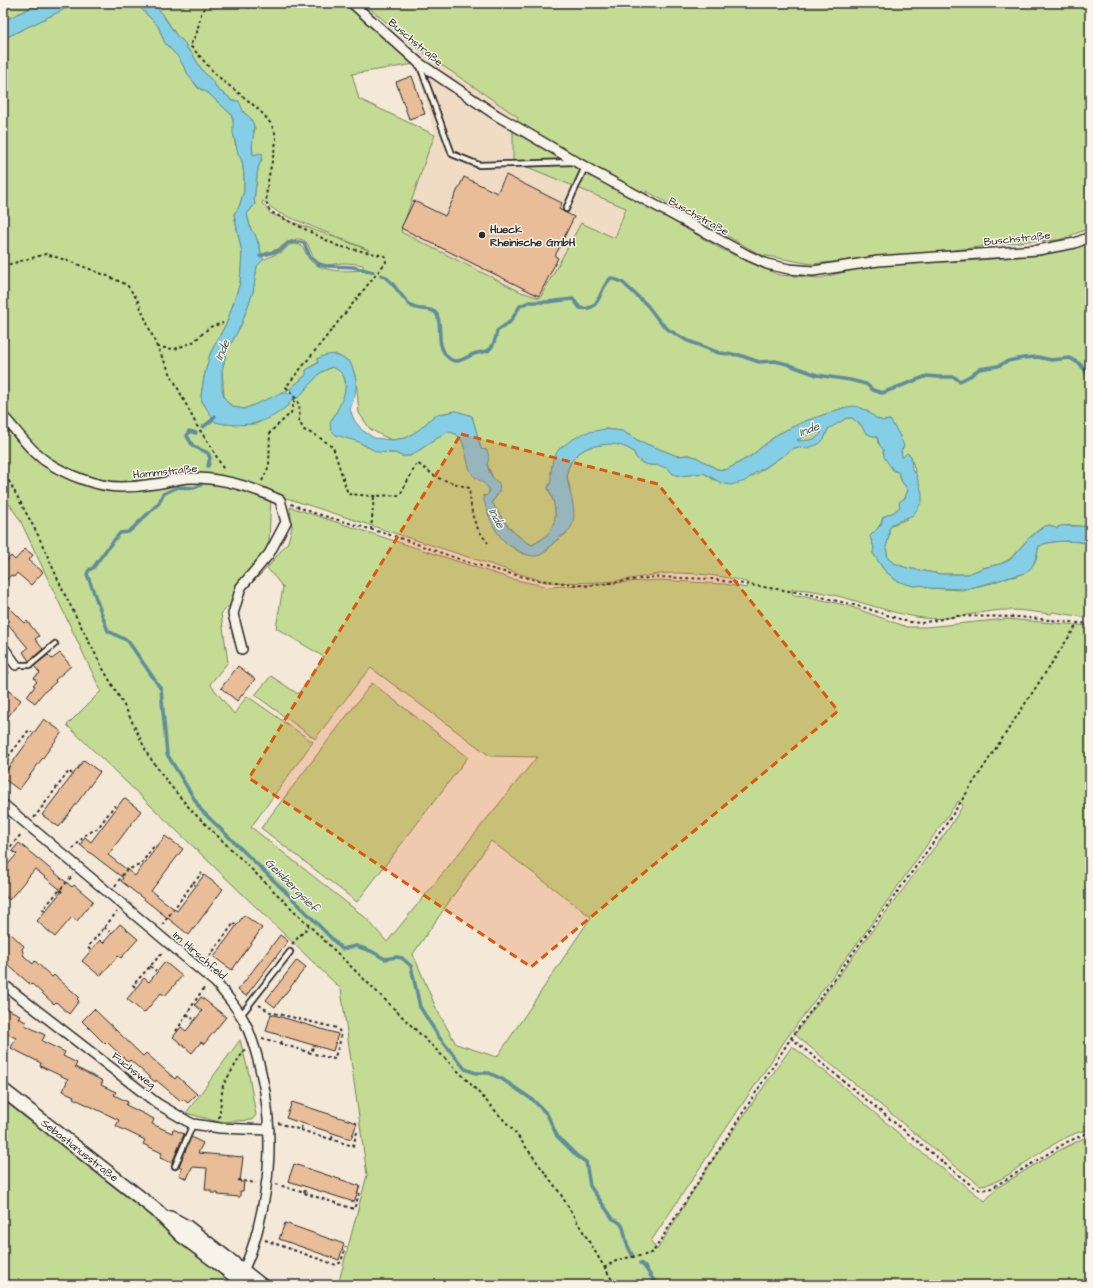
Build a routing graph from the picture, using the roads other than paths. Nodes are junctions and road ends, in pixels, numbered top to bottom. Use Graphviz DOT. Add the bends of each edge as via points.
graph roads {
  1 [pos="352,3"];
  2 [pos="419,62"];
  3 [pos="576,162"];
  4 [pos="588,169"];
  5 [pos="566,209"];
  6 [pos="1090,237"];
  7 [pos="3,416"];
  8 [pos="55,644"];
  9 [pos="3,647"];
  10 [pos="242,649"];
  11 [pos="16,665"];
  12 [pos="3,804"];
  13 [pos="290,952"];
  14 [pos="3,984"];
  15 [pos="241,1015"];
  16 [pos="3,1090"];
  17 [pos="193,1124"];
  18 [pos="269,1130"];
  19 [pos="175,1166"];
  20 [pos="243,1278"];
  21 [pos="261,1285"];
  1 -- 2 [label="street, Buschstraße"];
  2 -- 3 [label="street, Buschstraße" via="496,115"];
  2 -- 3 [label="lane" via="452,154 479,165"];
  3 -- 4 [label="street, Buschstraße"];
  4 -- 5 [label="lane"];
  4 -- 6 [label="street, Buschstraße" via="747,255 767,264 789,269 813,271 878,260 1038,250 1075,243"];
  7 -- 10 [label="street, Hammstraße" via="27,444 47,462 81,479 120,487 200,478 258,489 280,500 286,522 268,554 241,587 233,614"];
  8 -- 11 [label="lane" via="30,665"];
  9 -- 11 [label="street"];
  12 -- 15 [label="street, Im Hirschfeld" via="201,969 224,992"];
  13 -- 15 [label="lane"];
  14 -- 17 [label="street, Fuchsweg" via="158,1104"];
  15 -- 18 [label="street, Im Hirschfeld" via="252,1038 262,1072"];
  16 -- 20 [label="main road, Sebastianusstraße" via="156,1210 181,1235"];
  17 -- 18 [label="street, Fuchsweg"];
  17 -- 19 [label="lane"];
  18 -- 20 [label="street, Im Hirschfeld" via="267,1183 256,1237"];
  20 -- 21 [label="main road, Sebastianusstraße"];
}
